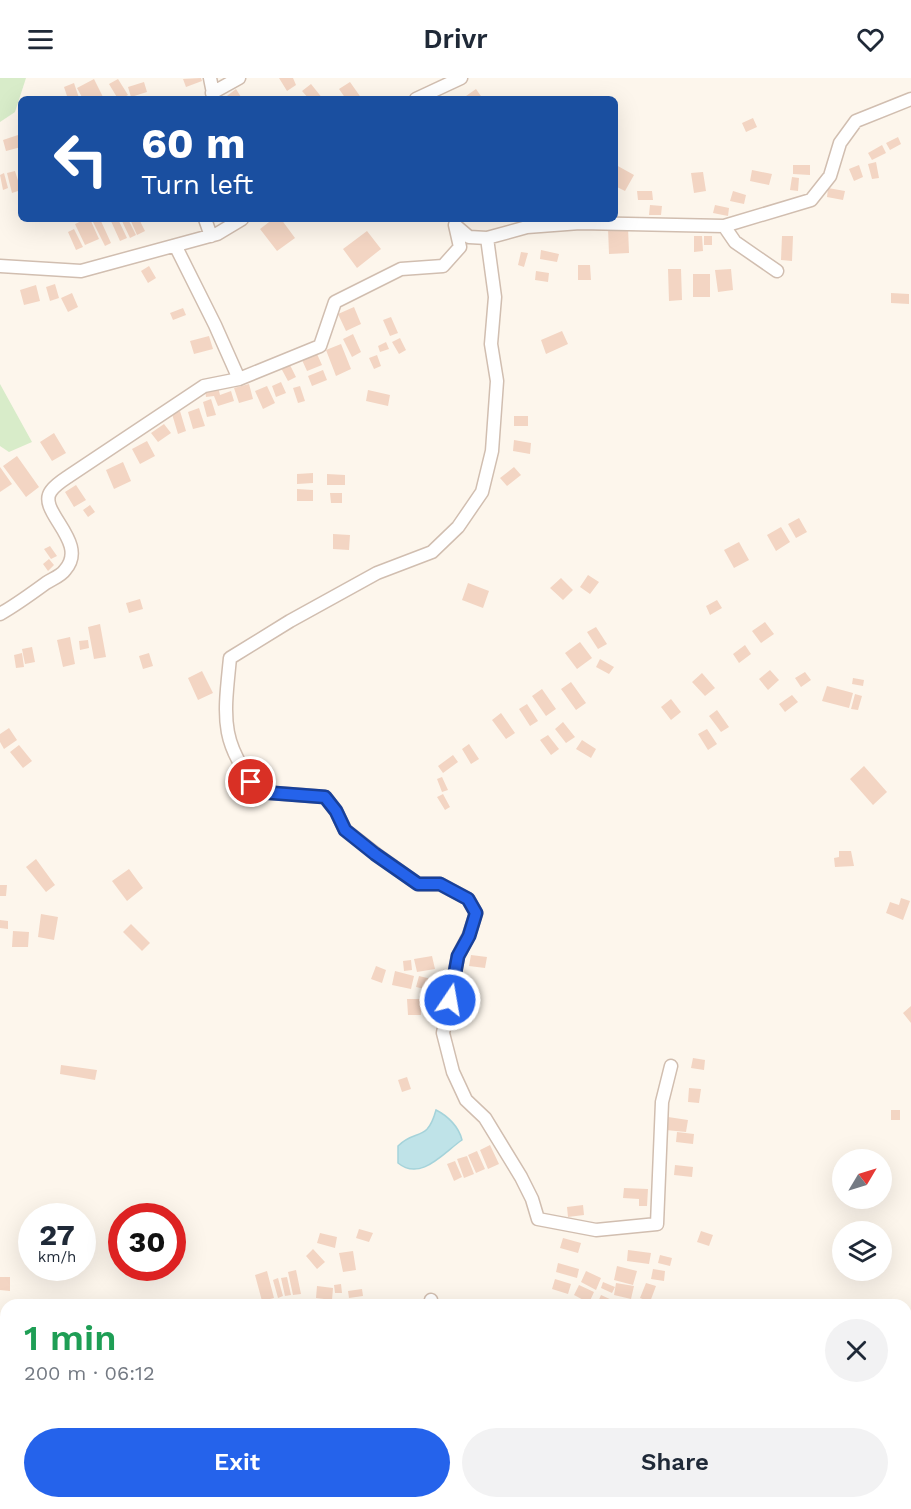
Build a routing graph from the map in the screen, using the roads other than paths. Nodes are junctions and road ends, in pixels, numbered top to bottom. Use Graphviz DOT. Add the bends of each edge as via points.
graph roads {
  1 [pos="210,78"];
  2 [pos="239,78"];
  3 [pos="461,78"];
  4 [pos="214,96"];
  5 [pos="422,96"];
  6 [pos="911,99"];
  7 [pos="206,222"];
  8 [pos="237,222"];
  9 [pos="453,222"];
  10 [pos="724,225"];
  11 [pos="211,236"];
  12 [pos="487,238"];
  13 [pos="176,247"];
  14 [pos="0,266"];
  15 [pos="777,271"];
  16 [pos="238,379"];
  17 [pos="0,614"];
  18 [pos="671,1066"];
  1 -- 4 [label="street"];
  2 -- 4 [label="street"];
  3 -- 5 [label="street"];
  6 -- 10 [label="street" via="856,122 840,143 830,176 811,200"];
  7 -- 11 [label="street"];
  8 -- 11 [label="street"];
  9 -- 12 [label="street" via="469,237"];
  9 -- 16 [label="street" via="460,247 443,266 402,269 335,302 320,346"];
  10 -- 12 [label="street" via="580,223 527,227"];
  10 -- 15 [label="street" via="735,242"];
  11 -- 13 [label="street"];
  12 -- 18 [label="street" via="495,297 490,344 497,381 492,451 482,492 458,527 432,552 377,573 230,658 225,711 230,744 243,771 260,792 325,797 345,830 375,854 418,884 440,884 468,899 476,913 458,956 443,1033 453,1072 466,1100 485,1118 521,1176 538,1219 596,1230 657,1224 662,1102"];
  13 -- 14 [label="street" via="81,271"];
  13 -- 16 [label="street"];
  16 -- 17 [label="street" via="204,386 51,491 51,509 70,542 66,570"];
}
